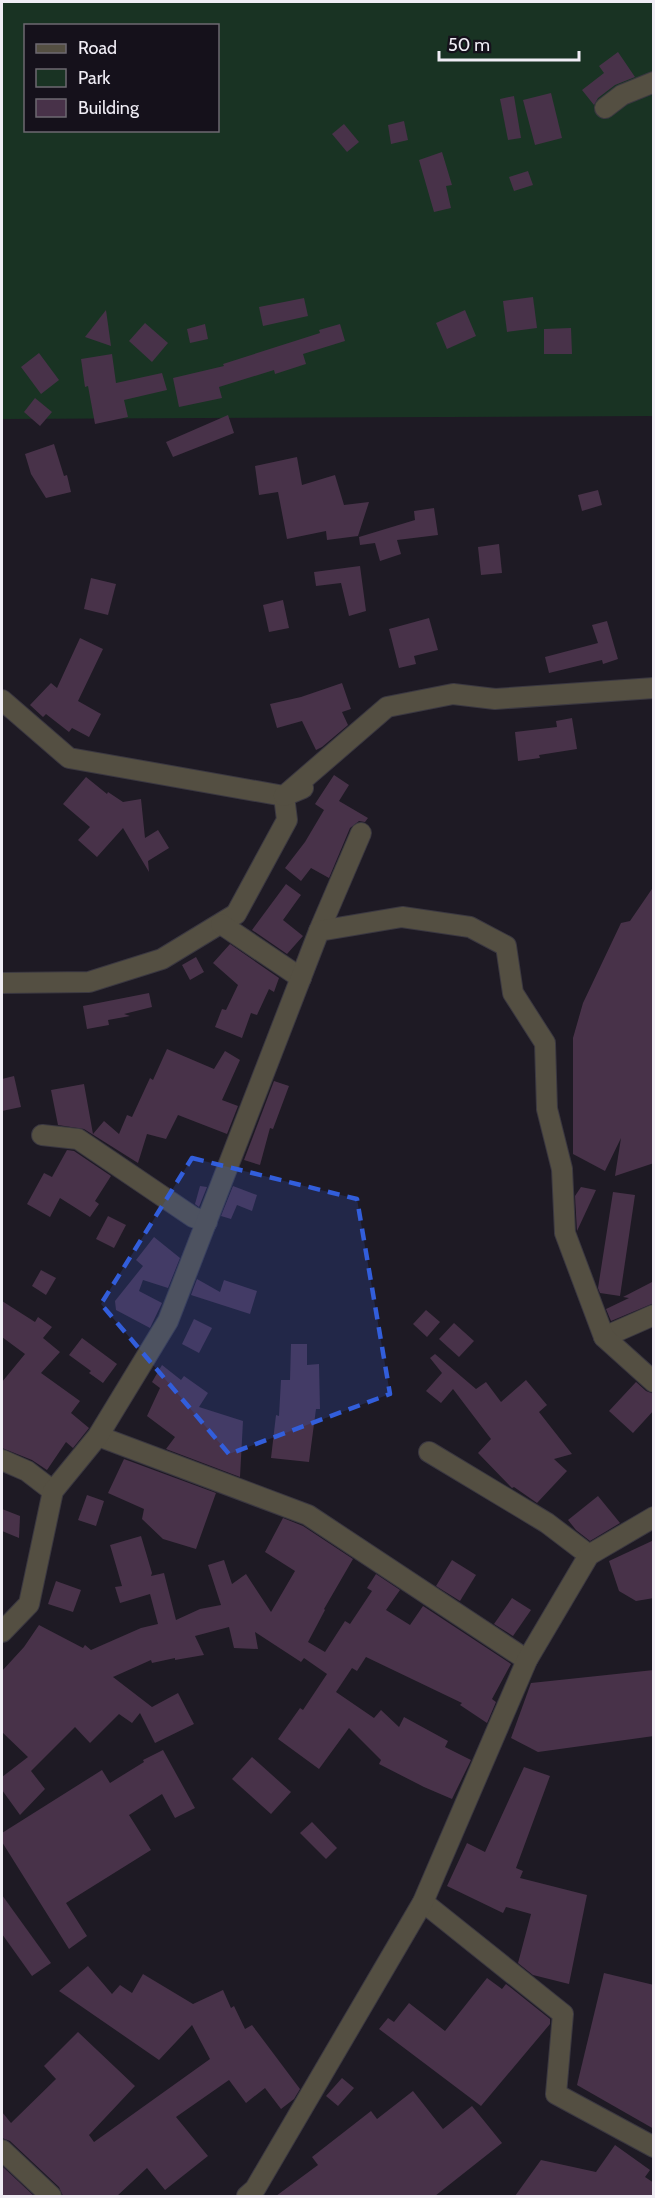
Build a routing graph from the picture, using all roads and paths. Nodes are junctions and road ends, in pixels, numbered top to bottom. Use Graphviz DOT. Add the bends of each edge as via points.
graph roads {
  1 [pos="654,82"];
  2 [pos="605,108"];
  3 [pos="654,688"];
  4 [pos="2,700"];
  5 [pos="303,788"];
  6 [pos="284,796"];
  7 [pos="362,833"];
  8 [pos="221,924"];
  9 [pos="319,932"];
  10 [pos="301,978"];
  11 [pos="2,983"];
  12 [pos="42,1135"];
  13 [pos="207,1222"];
  14 [pos="654,1315"];
  15 [pos="604,1337"];
  16 [pos="654,1382"];
  17 [pos="98,1436"];
  18 [pos="429,1452"];
  19 [pos="2,1460"];
  20 [pos="53,1491"];
  21 [pos="654,1517"];
  22 [pos="589,1554"];
  23 [pos="2,1632"];
  24 [pos="527,1660"];
  25 [pos="423,1902"];
  26 [pos="654,2147"];
  27 [pos="2,2150"];
  28 [pos="51,2196"];
  29 [pos="246,2196"];
  1 -- 2 [label="street" via="621,95"];
  3 -- 6 [label="street" via="495,699 453,694 387,707"];
  4 -- 6 [label="street" via="69,758"];
  5 -- 6 [label="street"];
  6 -- 8 [label="street" via="287,820 236,914"];
  7 -- 9 [label="street"];
  8 -- 10 [label="street"];
  8 -- 11 [label="street" via="162,959 89,982"];
  9 -- 10 [label="street"];
  9 -- 15 [label="street" via="402,917 470,927 506,946 513,993 545,1043 547,1109 562,1169 566,1233"];
  10 -- 13 [label="street"];
  12 -- 13 [label="street" via="78,1139"];
  13 -- 17 [label="street" via="168,1321"];
  14 -- 15 [label="street"];
  15 -- 16 [label="street"];
  17 -- 20 [label="street"];
  17 -- 24 [label="street" via="308,1515"];
  18 -- 22 [label="street" via="547,1523"];
  19 -- 20 [label="street" via="27,1471"];
  20 -- 23 [label="street" via="29,1604"];
  21 -- 22 [label="street"];
  22 -- 24 [label="street"];
  24 -- 25 [label="street"];
  25 -- 26 [label="street" via="563,2014 556,2094"];
  25 -- 29 [label="street" via="255,2189"];
  27 -- 28 [label="street"];
}
